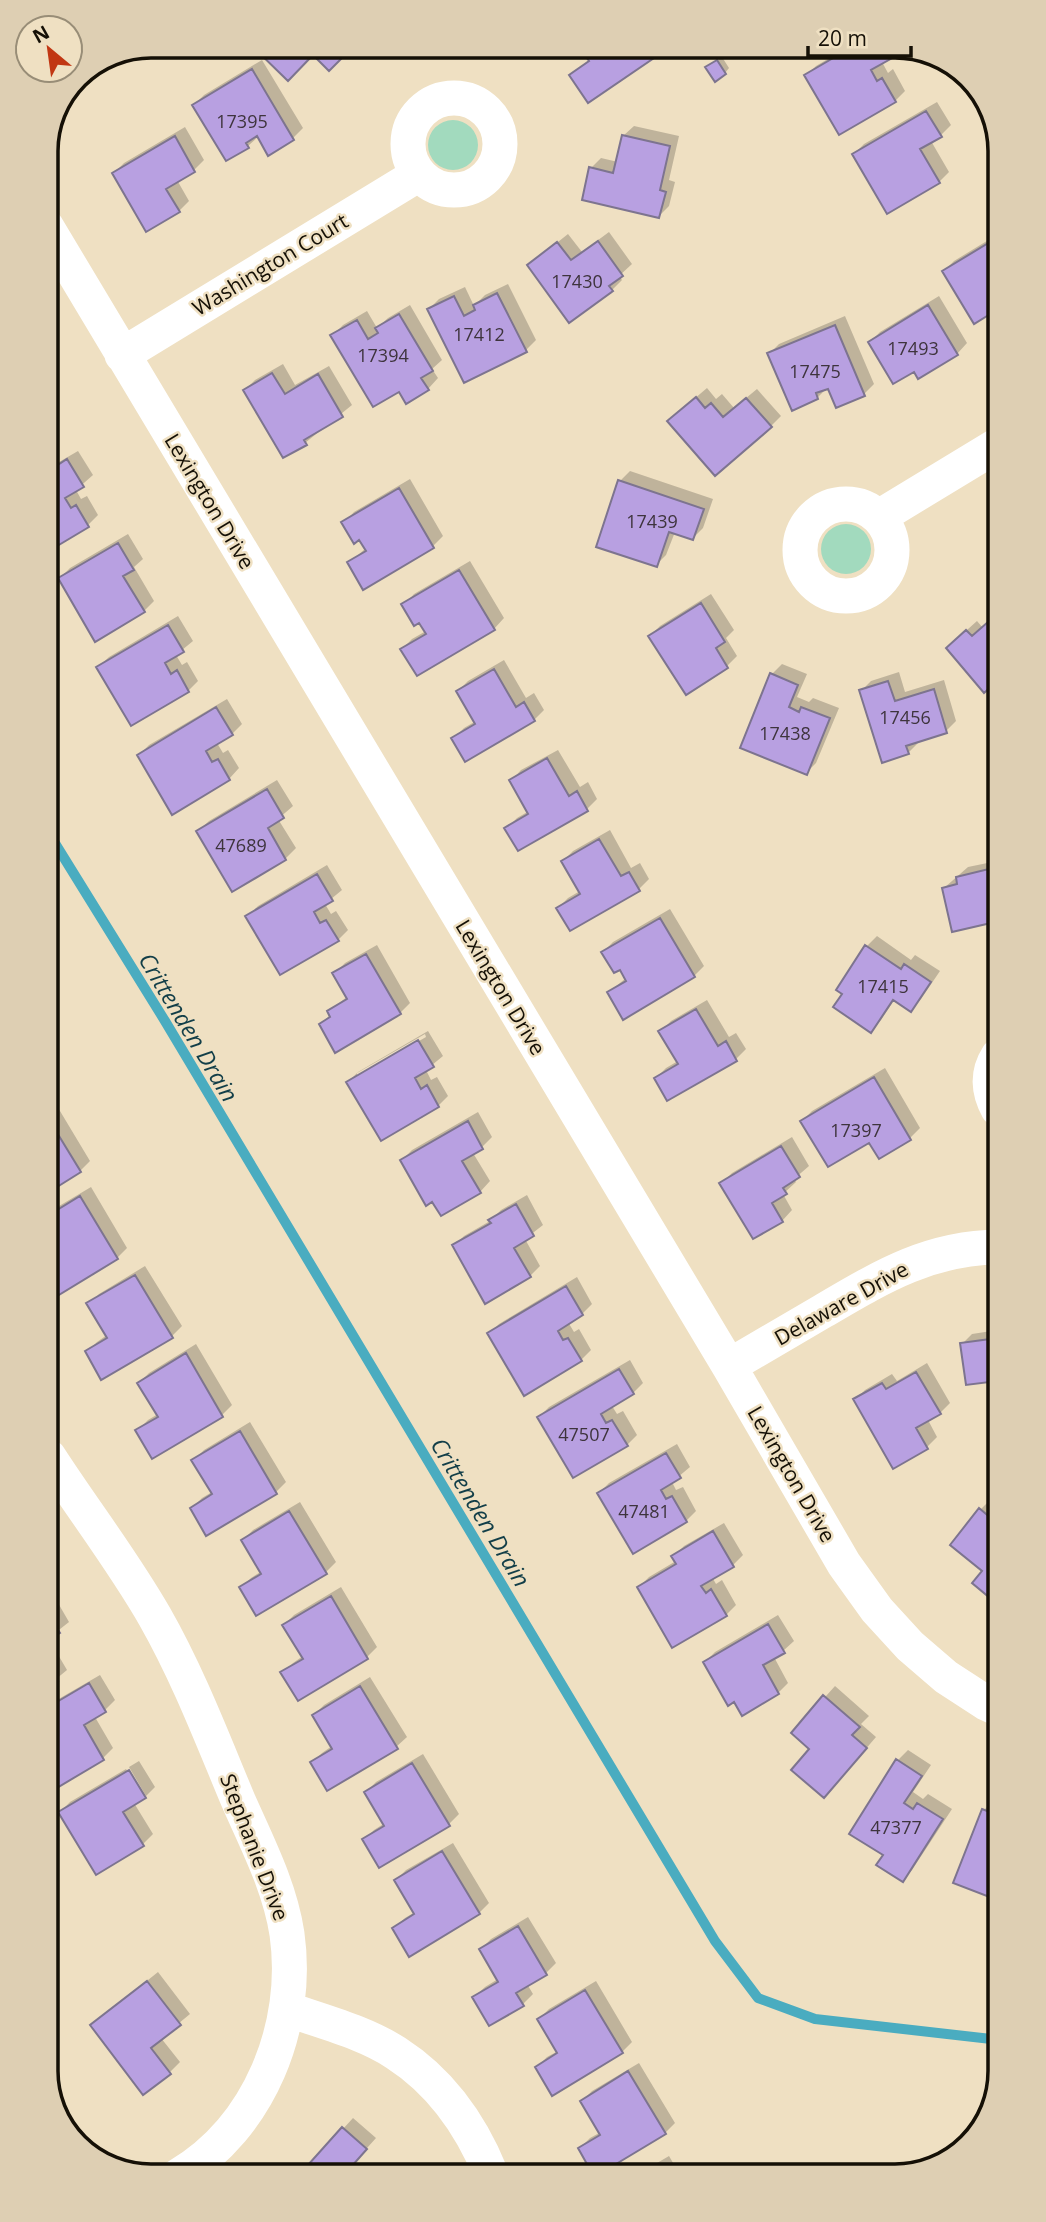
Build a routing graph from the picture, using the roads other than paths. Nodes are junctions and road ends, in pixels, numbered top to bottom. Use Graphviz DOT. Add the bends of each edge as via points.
graph roads {
  1 [pos="419,174"];
  2 [pos="58,246"];
  3 [pos="122,355"];
  4 [pos="988,451"];
  5 [pos="879,517"];
  6 [pos="988,1247"];
  7 [pos="729,1366"];
  8 [pos="58,1471"];
  9 [pos="988,1704"];
  10 [pos="287,2009"];
  11 [pos="193,2164"];
  12 [pos="487,2164"];
  1 -- 3 [label="street, Washington Court"];
  2 -- 3 [label="street, Lexington Drive"];
  3 -- 7 [label="street, Lexington Drive"];
  4 -- 5 [label="street"];
  6 -- 7 [label="street, Delaware Drive" via="930,1256 886,1274"];
  7 -- 9 [label="street, Lexington Drive" via="844,1564 877,1610 946,1677"];
  8 -- 10 [label="street, Stephanie Drive" via="154,1615 261,1852 287,1933"];
  10 -- 11 [label="street, Stephanie Drive" via="266,2078 247,2113"];
  10 -- 12 [label="street" via="352,2032 425,2073 454,2106"];
}
